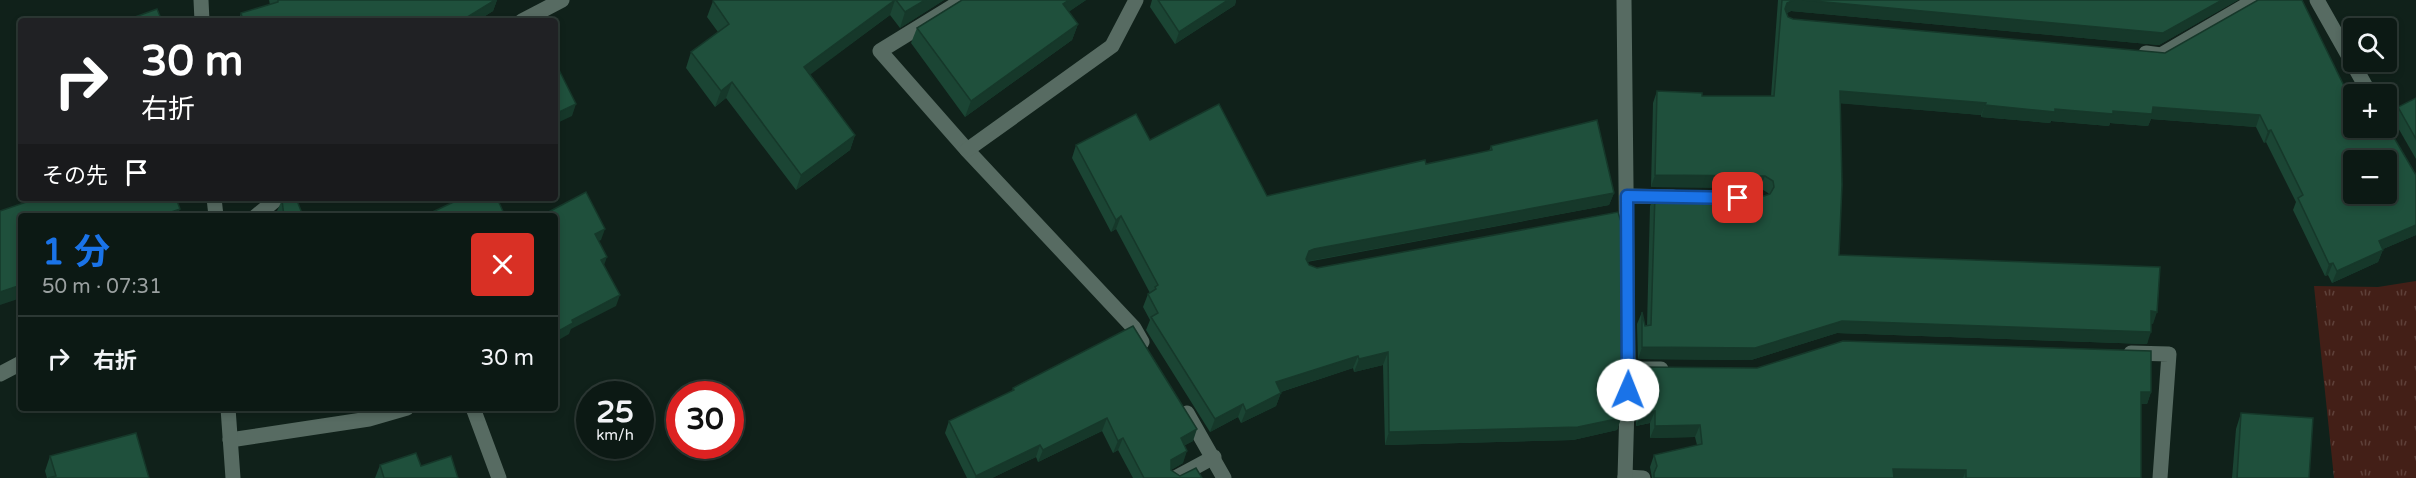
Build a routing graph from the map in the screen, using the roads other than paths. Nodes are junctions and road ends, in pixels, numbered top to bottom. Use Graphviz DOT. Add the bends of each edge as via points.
graph roads {
  1 [pos="201,0"];
  2 [pos="562,0"];
  3 [pos="963,0"];
  4 [pos="1136,0"];
  5 [pos="1624,0"];
  6 [pos="2254,0"];
  7 [pos="2317,0"];
  8 [pos="202,18"];
  9 [pos="528,18"];
  10 [pos="2125,51"];
  11 [pos="2364,84"];
  12 [pos="967,150"];
  13 [pos="1627,196"];
  14 [pos="1693,197"];
  15 [pos="274,201"];
  16 [pos="260,213"];
  17 [pos="2122,352"];
  18 [pos="1152,358"];
  19 [pos="18,365"];
  20 [pos="1629,369"];
  21 [pos="1673,369"];
  22 [pos="0,374"];
  23 [pos="1177,398"];
  24 [pos="228,411"];
  25 [pos="396,411"];
  26 [pos="473,411"];
  27 [pos="230,440"];
  28 [pos="1214,457"];
  29 [pos="233,478"];
  30 [pos="499,478"];
  31 [pos="1175,478"];
  32 [pos="1224,478"];
  33 [pos="1625,478"];
  34 [pos="1643,478"];
  35 [pos="2160,478"];
  1 -- 8 [label="street"];
  2 -- 9 [label="street"];
  3 -- 12 [label="street" via="880,51"];
  4 -- 12 [label="street" via="1112,46"];
  5 -- 13 [label="street"];
  6 -- 10 [label="street" via="2161,55"];
  7 -- 11 [label="street"];
  12 -- 18 [label="street" via="1134,328"];
  13 -- 14 [label="street"];
  13 -- 20 [label="street" via="1622,213"];
  15 -- 16 [label="street"];
  17 -- 35 [label="street" via="2169,354"];
  19 -- 22 [label="street"];
  20 -- 21 [label="street"];
  20 -- 33 [label="street"];
  23 -- 28 [label="street"];
  24 -- 27 [label="street"];
  25 -- 27 [label="street"];
  26 -- 30 [label="street"];
  27 -- 29 [label="street"];
  28 -- 31 [label="street"];
  28 -- 32 [label="street"];
  33 -- 34 [label="street"];
}
